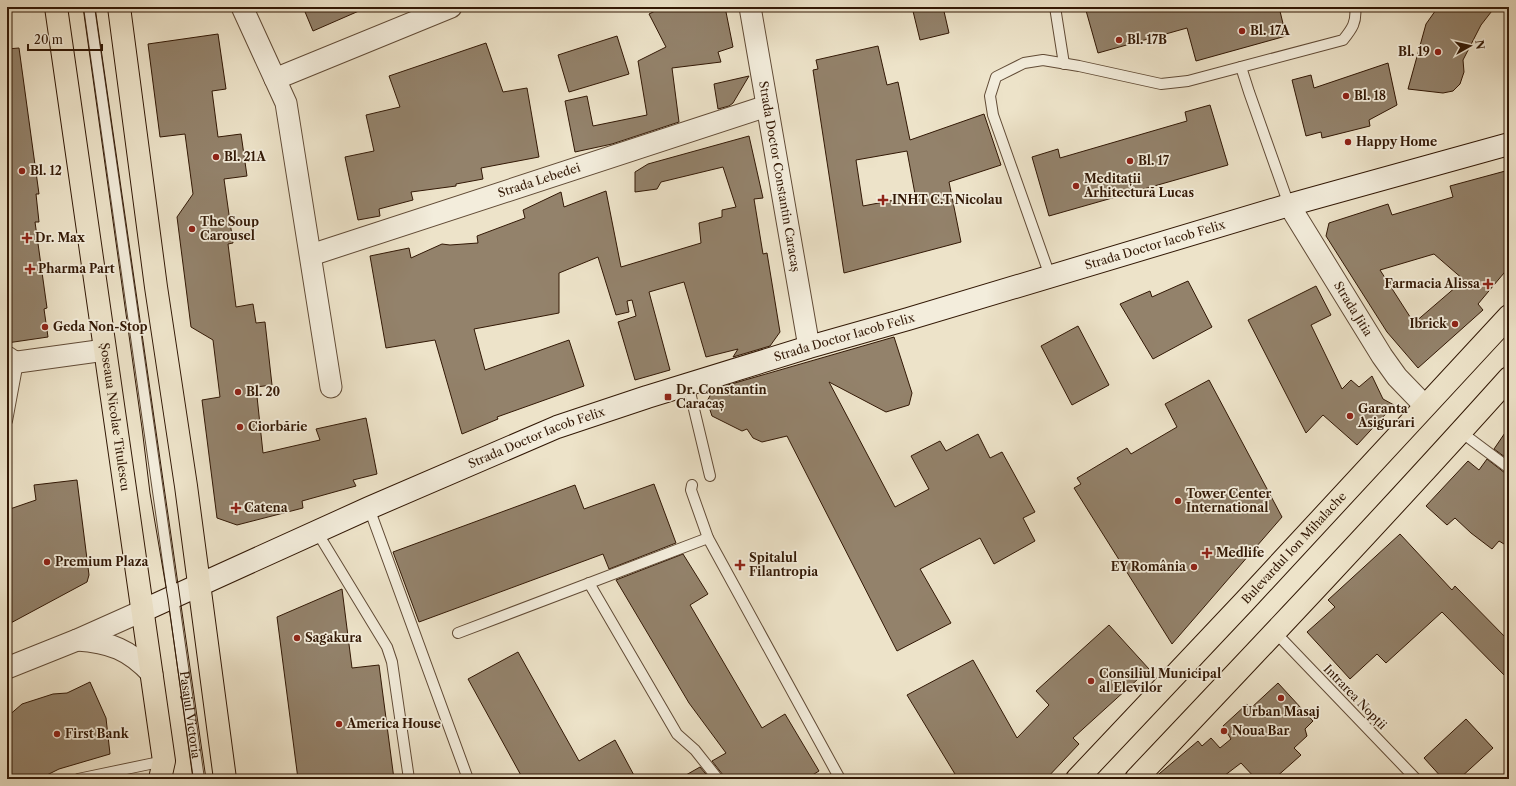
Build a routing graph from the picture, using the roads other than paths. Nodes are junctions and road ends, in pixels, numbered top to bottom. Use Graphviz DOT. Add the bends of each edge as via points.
graph roads {
  1 [pos="56,7"];
  2 [pos="89,7"];
  3 [pos="122,7"];
  4 [pos="242,7"];
  5 [pos="452,7"];
  6 [pos="750,7"];
  7 [pos="1055,7"];
  8 [pos="1354,7"];
  9 [pos="1064,64"];
  10 [pos="1241,67"];
  11 [pos="275,79"];
  12 [pos="767,106"];
  13 [pos="1509,144"];
  14 [pos="1289,205"];
  15 [pos="312,255"];
  16 [pos="1050,276"];
  17 [pos="1509,316"];
  18 [pos="809,347"];
  19 [pos="105,350"];
  20 [pos="13,359"];
  21 [pos="1509,378"];
  22 [pos="688,384"];
  23 [pos="331,387"];
  24 [pos="1425,406"];
  25 [pos="7,421"];
  26 [pos="1461,432"];
  27 [pos="1509,468"];
  28 [pos="710,476"];
  29 [pos="692,485"];
  30 [pos="369,508"];
  31 [pos="317,532"];
  32 [pos="708,538"];
  33 [pos="590,583"];
  34 [pos="200,585"];
  35 [pos="174,596"];
  36 [pos="142,610"];
  37 [pos="1275,632"];
  38 [pos="458,633"];
  39 [pos="77,640"];
  40 [pos="7,668"];
  41 [pos="152,674"];
  42 [pos="163,773"];
  43 [pos="225,778"];
  44 [pos="78,779"];
  45 [pos="199,779"];
  46 [pos="409,779"];
  47 [pos="468,779"];
  48 [pos="718,779"];
  49 [pos="840,779"];
  50 [pos="1076,779"];
  51 [pos="1136,779"];
  52 [pos="1416,779"];
  1 -- 19 [label="main road, Șoseaua Nicolae Titulescu"];
  2 -- 35 [label="lane"];
  3 -- 34 [label="main road" via="156,287"];
  4 -- 11 [label="street"];
  5 -- 11 [label="street"];
  6 -- 12 [label="street, Strada Doctor Constantin Caracaș"];
  7 -- 9 [label="lane"];
  8 -- 10 [label="lane" via="1356,13 1353,27 1343,40"];
  9 -- 10 [label="lane" via="1161,84 1188,81"];
  9 -- 16 [label="lane" via="1043,60 1024,63 996,77 990,96 992,115"];
  10 -- 14 [label="lane"];
  11 -- 15 [label="street" via="286,103"];
  12 -- 15 [label="street, Strada Lebedei"];
  12 -- 18 [label="street, Strada Doctor Constantin Caracaș"];
  13 -- 14 [label="street, Strada Doctor Iacob Felix"];
  14 -- 16 [label="street, Strada Doctor Iacob Felix"];
  14 -- 24 [label="street, Strada Jitia" via="1382,356 1397,377"];
  15 -- 23 [label="street"];
  16 -- 18 [label="street, Strada Doctor Iacob Felix"];
  17 -- 24 [label="main road, Bulevardul Ion Mihalache"];
  18 -- 22 [label="street, Strada Doctor Iacob Felix"];
  19 -- 20 [label="street"];
  19 -- 36 [label="main road, Șoseaua Nicolae Titulescu"];
  20 -- 25 [label="lane"];
  21 -- 26 [label="main road"];
  22 -- 28 [label="lane"];
  22 -- 30 [label="street, Strada Doctor Iacob Felix" via="557,427"];
  24 -- 50 [label="main road, Bulevardul Ion Mihalache"];
  26 -- 27 [label="lane"];
  26 -- 37 [label="main road"];
  29 -- 32 [label="lane"];
  30 -- 31 [label="street, Strada Doctor Iacob Felix"];
  30 -- 47 [label="lane"];
  31 -- 34 [label="street, Strada Doctor Iacob Felix"];
  31 -- 46 [label="lane" via="387,647 392,662"];
  32 -- 33 [label="lane"];
  32 -- 49 [label="lane"];
  33 -- 38 [label="lane"];
  33 -- 48 [label="lane" via="677,734 695,750"];
  34 -- 35 [label="street, Strada Doctor Iacob Felix"];
  34 -- 43 [label="main road"];
  35 -- 36 [label="street, Strada Doctor Iacob Felix"];
  35 -- 45 [label="lane, Pasajul Victoria"];
  36 -- 39 [label="street"];
  36 -- 41 [label="main road, Șoseaua Nicolae Titulescu"];
  37 -- 51 [label="main road"];
  37 -- 52 [label="lane, Intrarea Nopții"];
  39 -- 40 [label="street"];
  39 -- 41 [label="street" via="104,643 126,651"];
  41 -- 42 [label="main road, Șoseaua Nicolae Titulescu"];
  42 -- 44 [label="lane"];
}
